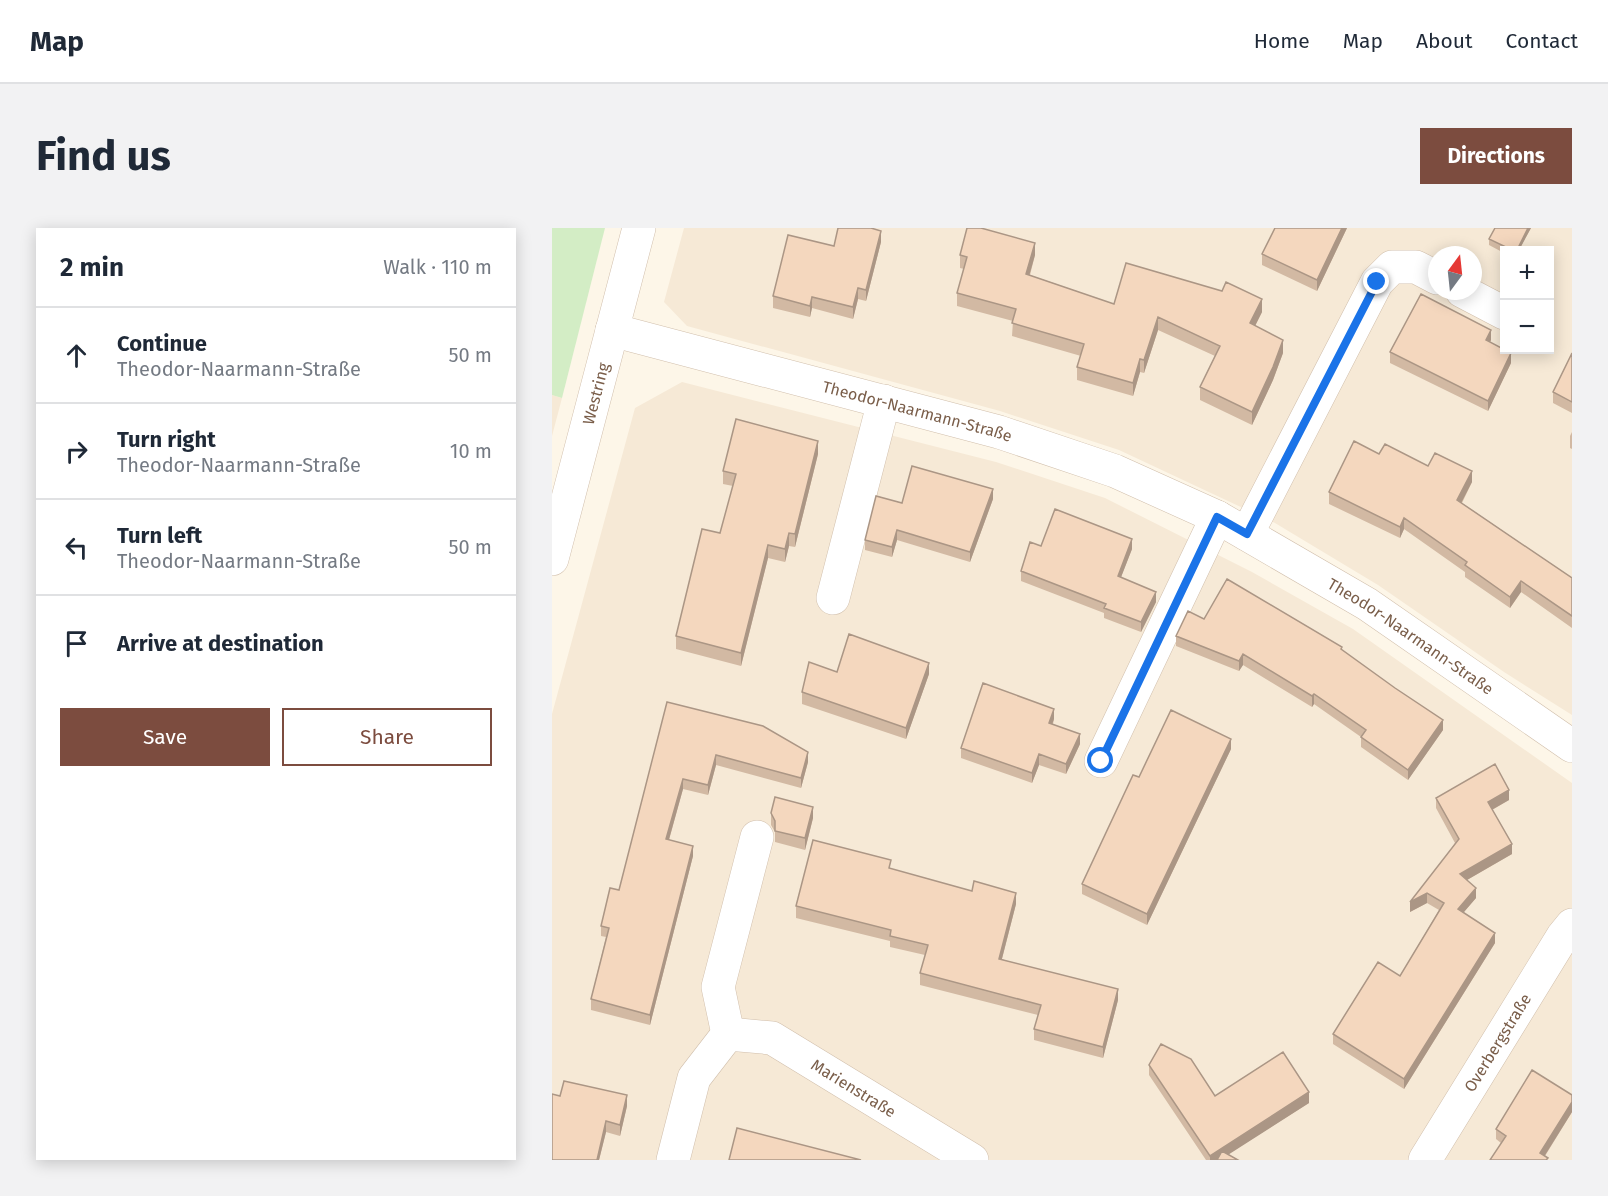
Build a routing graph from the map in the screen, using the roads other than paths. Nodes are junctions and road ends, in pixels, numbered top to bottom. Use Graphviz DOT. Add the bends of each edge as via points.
graph roads {
  1 [pos="639,228"];
  2 [pos="1428,273"];
  3 [pos="1479,300"];
  4 [pos="1500,311"];
  5 [pos="612,330"];
  6 [pos="884,402"];
  7 [pos="1217,517"];
  8 [pos="1247,534"];
  9 [pos="552,559"];
  10 [pos="833,598"];
  11 [pos="1572,746"];
  12 [pos="1101,761"];
  13 [pos="758,837"];
  14 [pos="1572,925"];
  15 [pos="728,1034"];
  16 [pos="673,1160"];
  17 [pos="972,1160"];
  18 [pos="1425,1160"];
  1 -- 5 [label="street, Westring"];
  2 -- 8 [label="street" via="1416,267 1392,267 1377,282"];
  3 -- 4 [label="street"];
  5 -- 6 [label="street, Theodor-Naarmann-Straße"];
  5 -- 9 [label="street, Westring"];
  6 -- 7 [label="street, Theodor-Naarmann-Straße" via="999,432 1115,471"];
  6 -- 10 [label="street"];
  7 -- 8 [label="street, Theodor-Naarmann-Straße"];
  7 -- 12 [label="street"];
  8 -- 11 [label="street, Theodor-Naarmann-Straße" via="1367,604"];
  13 -- 15 [label="street" via="718,987"];
  14 -- 18 [label="street, Overbergstraße"];
  15 -- 16 [label="street" via="694,1078"];
  15 -- 17 [label="street, Marienstraße" via="772,1038"];
}
